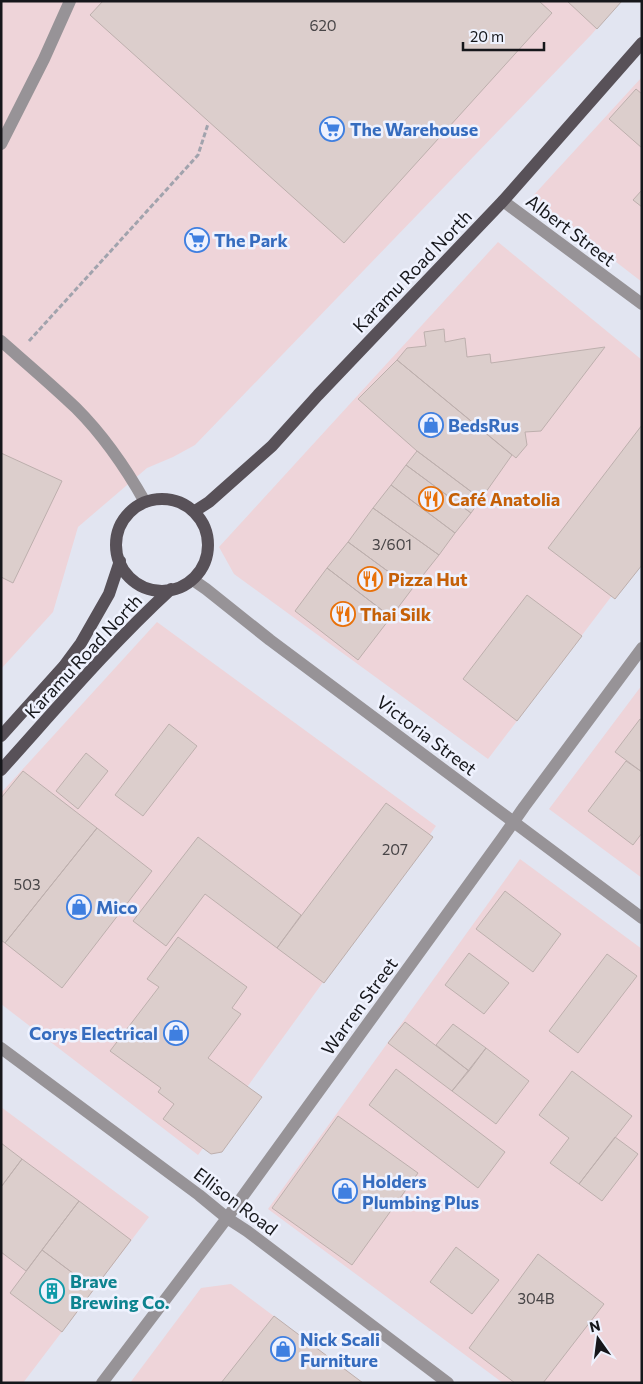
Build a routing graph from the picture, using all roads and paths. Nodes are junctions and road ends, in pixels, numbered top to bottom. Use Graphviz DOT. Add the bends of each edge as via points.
graph roads {
  1 [pos="70,1"];
  2 [pos="642,43"];
  3 [pos="208,124"];
  4 [pos="1,144"];
  5 [pos="504,201"];
  6 [pos="642,304"];
  7 [pos="1,340"];
  8 [pos="17,354"];
  9 [pos="145,502"];
  10 [pos="195,511"];
  11 [pos="120,561"];
  12 [pos="192,580"];
  13 [pos="171,589"];
  14 [pos="642,648"];
  15 [pos="1,736"];
  16 [pos="1,770"];
  17 [pos="513,822"];
  18 [pos="642,918"];
  19 [pos="1,1048"];
  20 [pos="227,1218"];
  21 [pos="102,1383"];
  22 [pos="448,1383"];
  1 -- 4 [label="street"];
  2 -- 5 [label="main road, Karamu Road North"];
  3 -- 8 [label="path" via="198,155"];
  5 -- 6 [label="street, Albert Street"];
  5 -- 10 [label="main road, Karamu Road North" via="272,446"];
  7 -- 8 [label="street"];
  8 -- 9 [label="street" via="98,432"];
  9 -- 10 [label="main road" via="170,499"];
  9 -- 11 [label="main road" via="131,510 121,524 116,540"];
  10 -- 12 [label="main road" via="205,525 209,545 205,564"];
  11 -- 13 [label="main road" via="124,571 136,583 150,589"];
  11 -- 15 [label="main road, Karamu Road North" via="109,594 81,643"];
  12 -- 13 [label="main road" via="180,588"];
  12 -- 17 [label="street, Victoria Street"];
  13 -- 16 [label="main road, Karamu Road North" via="88,673"];
  14 -- 17 [label="street, Warren Street"];
  17 -- 18 [label="street, Victoria Street"];
  17 -- 20 [label="street, Warren Street"];
  19 -- 20 [label="street, Ellison Road"];
  20 -- 21 [label="street, Warren Street"];
  20 -- 22 [label="street, Ellison Road"];
}
